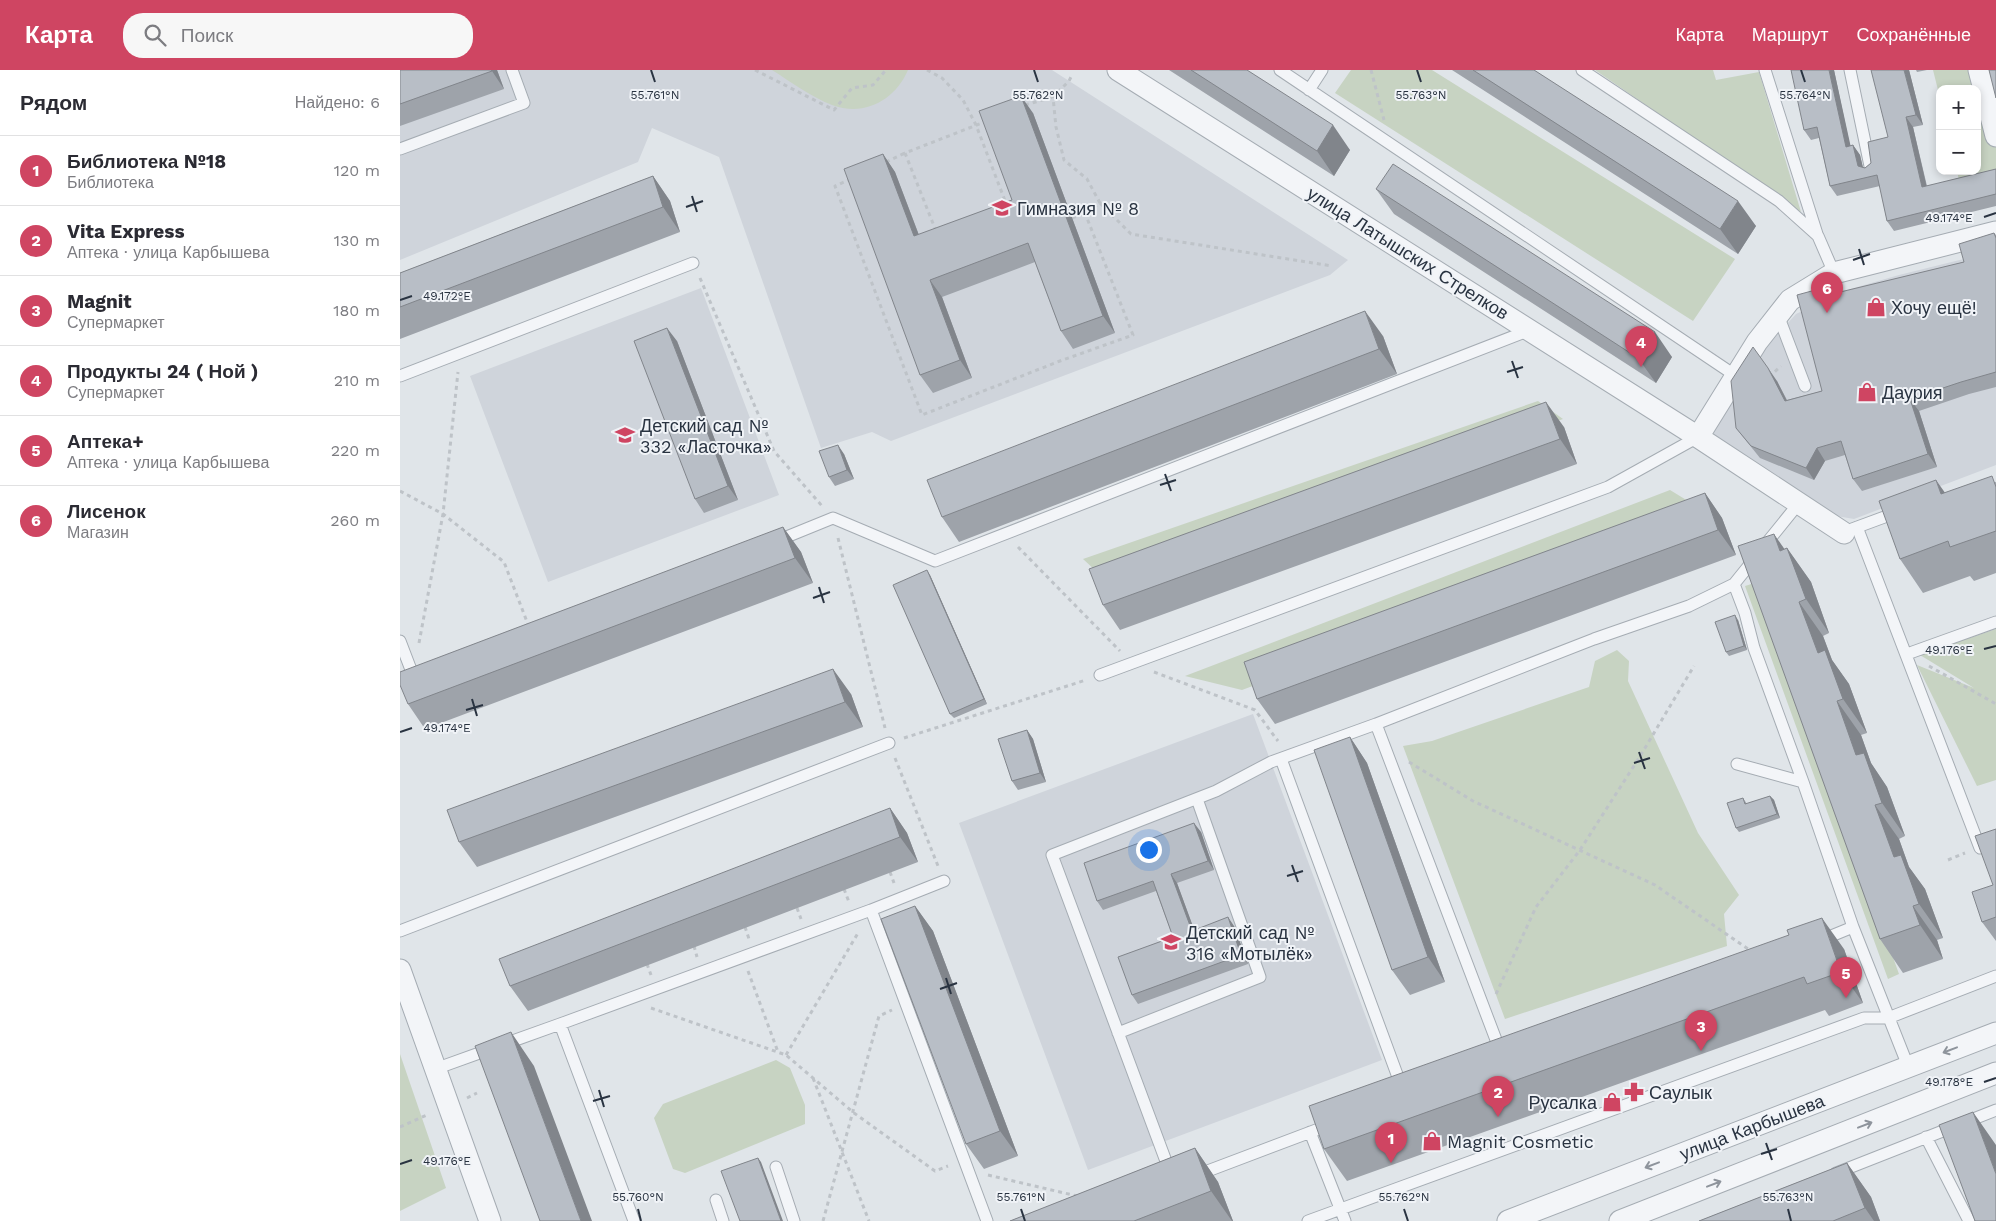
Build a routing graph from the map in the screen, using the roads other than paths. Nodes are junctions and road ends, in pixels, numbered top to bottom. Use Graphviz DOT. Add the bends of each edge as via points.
graph roads {
  1 [pos="512,70"];
  2 [pos="1118,70"];
  3 [pos="1280,70"];
  4 [pos="1322,70"];
  5 [pos="1582,70"];
  6 [pos="1765,70"];
  7 [pos="1850,70"];
  8 [pos="1979,70"];
  9 [pos="1309,90"];
  10 [pos="1996,136"];
  11 [pos="400,149"];
  12 [pos="1871,171"];
  13 [pos="1996,232"];
  14 [pos="1818,236"];
  15 [pos="694,263"];
  16 [pos="1834,273"];
  17 [pos="1778,315"];
  18 [pos="1530,330"];
  19 [pos="400,376"];
  20 [pos="1736,376"];
  21 [pos="1805,386"];
  22 [pos="1698,437"];
  23 [pos="1799,503"];
  24 [pos="1913,507"];
  25 [pos="1851,530"];
  26 [pos="762,546"];
  27 [pos="1734,584"];
  28 [pos="1996,622"];
  29 [pos="400,641"];
  30 [pos="1907,654"];
  31 [pos="427,670"];
  32 [pos="413,675"];
  33 [pos="1100,675"];
  34 [pos="400,680"];
  35 [pos="1376,724"];
  36 [pos="889,743"];
  37 [pos="1281,759"];
  38 [pos="1737,764"];
  39 [pos="1803,782"];
  40 [pos="1197,799"];
  41 [pos="1996,842"];
  42 [pos="944,880"];
  43 [pos="871,910"];
  44 [pos="1853,928"];
  45 [pos="400,930"];
  46 [pos="1808,945"];
  47 [pos="400,970"];
  48 [pos="1995,979"];
  49 [pos="1888,1018"];
  50 [pos="560,1024"];
  51 [pos="1118,1033"];
  52 [pos="1996,1033"];
  53 [pos="1504,1060"];
  54 [pos="1908,1066"];
  55 [pos="435,1069"];
  56 [pos="1996,1073"];
  57 [pos="1406,1097"];
  58 [pos="1996,1110"];
  59 [pos="1345,1120"];
  60 [pos="1310,1132"];
  61 [pos="1926,1137"];
  62 [pos="776,1167"];
  63 [pos="1827,1177"];
  64 [pos="716,1200"];
  65 [pos="1340,1208"];
  66 [pos="490,1221"];
  67 [pos="634,1221"];
  68 [pos="724,1221"];
  69 [pos="794,1221"];
  70 [pos="987,1221"];
  71 [pos="1308,1221"];
  72 [pos="1345,1221"];
  73 [pos="1508,1221"];
  74 [pos="1620,1221"];
  75 [pos="1969,1221"];
  1 -- 11 [label="lane" via="524,103"];
  2 -- 18 [label="street, улица Латышских Стрелков"];
  3 -- 9 [label="lane"];
  4 -- 9 [label="lane"];
  5 -- 14 [label="lane" via="1778,201"];
  6 -- 14 [label="lane"];
  7 -- 12 [label="lane"];
  8 -- 10 [label="street"];
  9 -- 20 [label="lane"];
  13 -- 16 [label="street"];
  14 -- 16 [label="lane"];
  15 -- 19 [label="lane"];
  16 -- 17 [label="street" via="1790,300"];
  17 -- 20 [label="street"];
  17 -- 21 [label="lane"];
  18 -- 22 [label="street, улица Латышских Стрелков"];
  18 -- 26 [label="lane" via="935,561 833,518"];
  20 -- 22 [label="street"];
  22 -- 23 [label="street, улица Латышских Стрелков"];
  22 -- 33 [label="lane" via="1608,487"];
  23 -- 25 [label="street, улица Латышских Стрелков"];
  23 -- 27 [label="lane"];
  24 -- 25 [label="lane"];
  25 -- 30 [label="lane"];
  27 -- 35 [label="lane" via="1688,606"];
  27 -- 39 [label="lane"];
  28 -- 30 [label="lane"];
  29 -- 32 [label="lane"];
  30 -- 41 [label="lane" via="1980,848"];
  31 -- 32 [label="lane"];
  32 -- 34 [label="lane"];
  35 -- 37 [label="lane"];
  35 -- 53 [label="lane"];
  36 -- 45 [label="lane"];
  37 -- 40 [label="lane"];
  37 -- 57 [label="lane"];
  38 -- 39 [label="lane"];
  39 -- 44 [label="lane"];
  40 -- 51 [label="lane" via="1260,977"];
  40 -- 51 [label="lane" via="1052,854"];
  42 -- 43 [label="lane"];
  43 -- 50 [label="lane"];
  43 -- 70 [label="lane"];
  44 -- 46 [label="lane"];
  44 -- 49 [label="lane"];
  47 -- 55 [label="street"];
  48 -- 49 [label="lane"];
  49 -- 54 [label="lane"];
  49 -- 65 [label="lane" via="1864,1018"];
  50 -- 55 [label="lane"];
  50 -- 67 [label="lane"];
  51 -- 60 [label="lane" via="1179,1182"];
  52 -- 54 [label="street, улица Карбышева, one-way"];
  54 -- 73 [label="street, улица Карбышева, one-way"];
  55 -- 66 [label="street"];
  74 -- 56 [label="street, one-way"];
  58 -- 61 [label="lane"];
  59 -- 60 [label="lane"];
  60 -- 65 [label="lane"];
  61 -- 63 [label="lane"];
  61 -- 75 [label="lane"];
  62 -- 69 [label="lane"];
  64 -- 68 [label="lane"];
  65 -- 71 [label="lane"];
  65 -- 72 [label="lane"];
}
